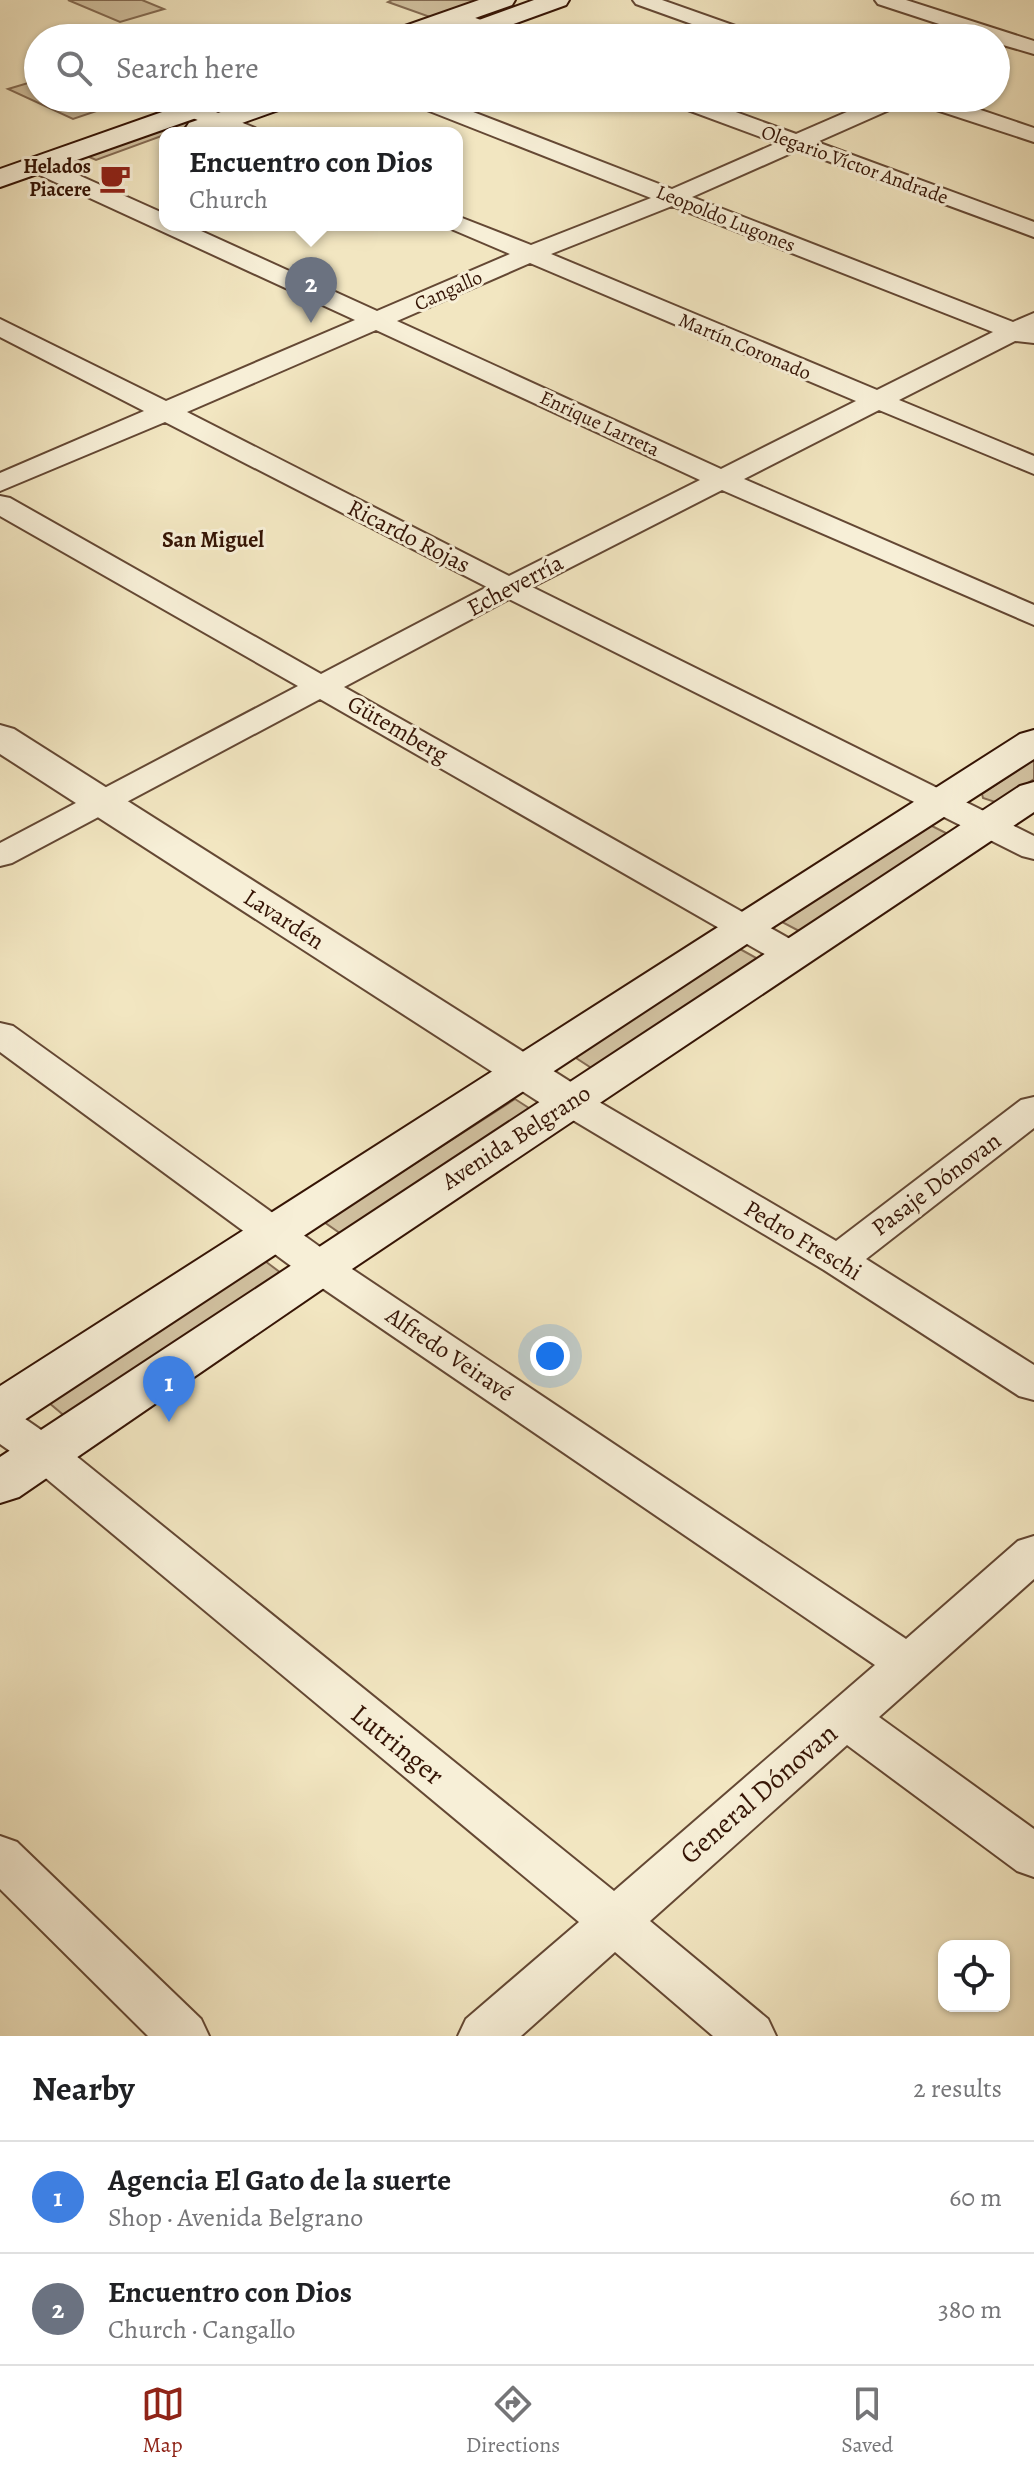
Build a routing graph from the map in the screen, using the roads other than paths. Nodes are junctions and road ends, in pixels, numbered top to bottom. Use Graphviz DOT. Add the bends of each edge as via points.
graph roads {
  1 [pos="503,0"];
  2 [pos="643,0"];
  3 [pos="885,0"];
  4 [pos="542,2"];
  5 [pos="461,24"];
  6 [pos="490,24"];
  7 [pos="711,24"];
  8 [pos="964,24"];
  9 [pos="1010,38"];
  10 [pos="1030,44"];
  11 [pos="1010,51"];
  12 [pos="219,112"];
  13 [pos="226,112"];
  14 [pos="453,112"];
  15 [pos="716,112"];
  16 [pos="866,112"];
  17 [pos="965,112"];
  18 [pos="192,122"];
  19 [pos="241,127"];
  20 [pos="159,131"];
  21 [pos="1034,135"];
  22 [pos="798,142"];
  23 [pos="159,144"];
  24 [pos="39,166"];
  25 [pos="65,178"];
  26 [pos="0,179"];
  27 [pos="674,197"];
  28 [pos="0,201"];
  29 [pos="159,220"];
  30 [pos="463,226"];
  31 [pos="1034,230"];
  32 [pos="182,231"];
  33 [pos="530,254"];
  34 [pos="379,321"];
  35 [pos="0,327"];
  36 [pos="1027,331"];
  37 [pos="873,400"];
  38 [pos="167,413"];
  39 [pos="1034,466"];
  40 [pos="721,479"];
  41 [pos="0,483"];
  42 [pos="0,504"];
  43 [pos="509,587"];
  44 [pos="1034,616"];
  45 [pos="324,687"];
  46 [pos="0,737"];
  47 [pos="1034,742"];
  48 [pos="1034,794"];
  49 [pos="942,802"];
  50 [pos="103,803"];
  51 [pos="987,825"];
  52 [pos="1034,849"];
  53 [pos="0,856"];
  54 [pos="744,927"];
  55 [pos="794,956"];
  56 [pos="0,1034"];
  57 [pos="522,1071"];
  58 [pos="569,1101"];
  59 [pos="1034,1109"];
  60 [pos="273,1232"];
  61 [pos="838,1260"];
  62 [pos="320,1267"];
  63 [pos="1034,1385"];
  64 [pos="0,1411"];
  65 [pos="0,1423"];
  66 [pos="45,1454"];
  67 [pos="0,1483"];
  68 [pos="1034,1553"];
  69 [pos="908,1664"];
  70 [pos="845,1718"];
  71 [pos="1034,1856"];
  72 [pos="0,1857"];
  73 [pos="613,1920"];
  74 [pos="183,2036"];
  75 [pos="484,2036"];
  76 [pos="750,2036"];
  1 -- 5 [label="main road"];
  2 -- 7 [label="street"];
  3 -- 8 [label="street"];
  4 -- 6 [label="main road"];
  9 -- 10 [label="street"];
  10 -- 11 [label="street"];
  12 -- 18 [label="main road"];
  13 -- 19 [label="street"];
  14 -- 27 [label="street, Leopoldo Lugones"];
  15 -- 22 [label="street, Olegario Víctor Andrade"];
  16 -- 22 [label="street, Cangallo"];
  17 -- 21 [label="street"];
  20 -- 24 [label="main road"];
  22 -- 27 [label="street, Cangallo"];
  22 -- 31 [label="street, Olegario Víctor Andrade"];
  23 -- 25 [label="main road"];
  24 -- 25 [label="street, Enrique Larreta"];
  24 -- 26 [label="main road"];
  25 -- 28 [label="main road"];
  25 -- 29 [label="street, Enrique Larreta"];
  27 -- 33 [label="street, Cangallo"];
  27 -- 36 [label="street, Leopoldo Lugones"];
  30 -- 33 [label="street, Martín Coronado"];
  32 -- 34 [label="street, Enrique Larreta"];
  33 -- 34 [label="street, Cangallo"];
  33 -- 37 [label="street, Martín Coronado"];
  34 -- 38 [label="street, Cangallo"];
  34 -- 40 [label="street, Enrique Larreta"];
  35 -- 38 [label="street, Ricardo Rojas"];
  36 -- 37 [label="street, Echeverría"];
  37 -- 39 [label="street, Martín Coronado"];
  37 -- 40 [label="street, Echeverría"];
  38 -- 41 [label="street, Cangallo"];
  38 -- 43 [label="street, Ricardo Rojas"];
  40 -- 43 [label="street, Echeverría"];
  40 -- 44 [label="street, Enrique Larreta"];
  42 -- 45 [label="street, Gütemberg"];
  43 -- 45 [label="street, Echeverría"];
  43 -- 49 [label="street, Ricardo Rojas"];
  45 -- 50 [label="street, Echeverría"];
  45 -- 54 [label="street, Gütemberg"];
  46 -- 50 [label="main road, Lavardén"];
  47 -- 49 [label="main road"];
  48 -- 51 [label="main road, Avenida Belgrano"];
  49 -- 51 [label="street, Ricardo Rojas"];
  49 -- 54 [label="main road"];
  50 -- 53 [label="street, Echeverría"];
  50 -- 57 [label="main road, Lavardén"];
  51 -- 52 [label="street, Ricardo Rojas"];
  51 -- 55 [label="main road, Avenida Belgrano"];
  54 -- 55 [label="street, Gütemberg"];
  54 -- 57 [label="main road"];
  55 -- 58 [label="main road, Avenida Belgrano"];
  56 -- 60 [label="street, Alfredo Veiravé"];
  57 -- 58 [label="main road, Lavardén"];
  57 -- 60 [label="main road"];
  58 -- 61 [label="street, Pedro Freschi"];
  58 -- 62 [label="main road, Avenida Belgrano"];
  59 -- 61 [label="street, Pasaje Dónovan"];
  60 -- 62 [label="street, Alfredo Veiravé"];
  60 -- 64 [label="main road"];
  61 -- 63 [label="street, Pedro Freschi"];
  62 -- 66 [label="main road, Avenida Belgrano"];
  62 -- 69 [label="street, Alfredo Veiravé"];
  65 -- 66 [label="street, Lutringer"];
  66 -- 67 [label="main road, Avenida Belgrano"];
  66 -- 73 [label="street, Lutringer"];
  68 -- 69 [label="street, General Dónovan"];
  69 -- 70 [label="street, General Dónovan"];
  70 -- 71 [label="street"];
  70 -- 73 [label="street, General Dónovan"];
  72 -- 74 [label="street"];
  73 -- 75 [label="street, General Dónovan"];
  73 -- 76 [label="street, Lutringer"];
}
